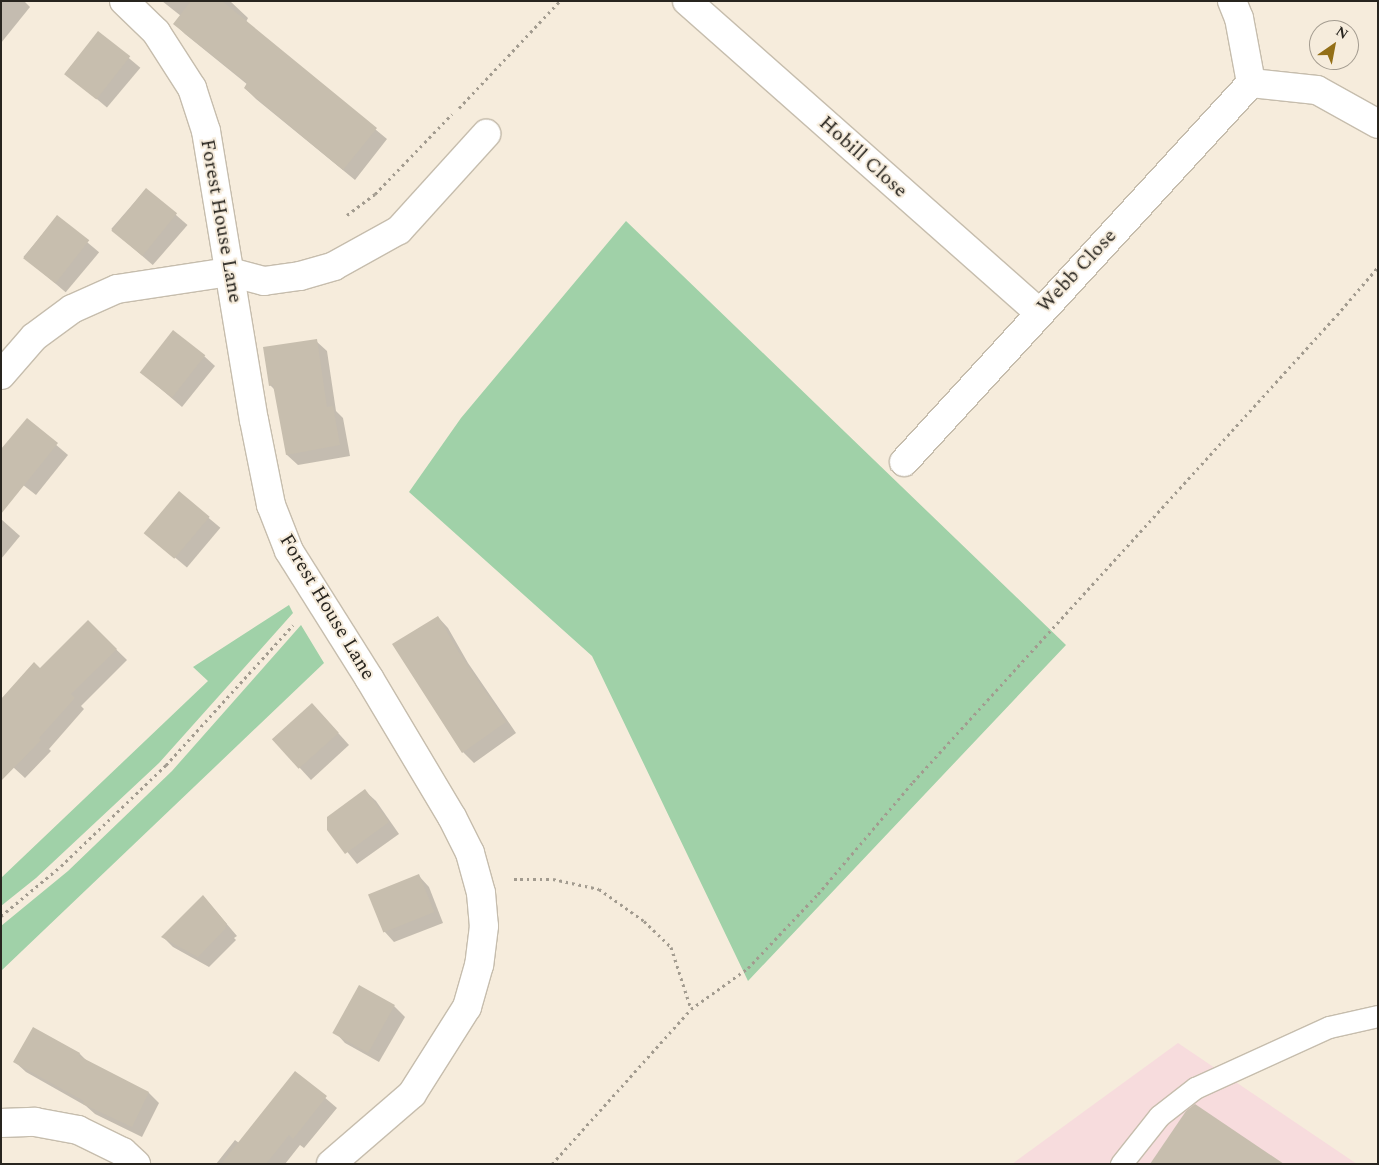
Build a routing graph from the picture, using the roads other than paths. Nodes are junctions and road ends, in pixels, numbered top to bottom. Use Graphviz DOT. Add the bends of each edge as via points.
graph roads {
  1 [pos="124,1"];
  2 [pos="687,1"];
  3 [pos="1232,1"];
  4 [pos="1251,82"];
  5 [pos="1378,124"];
  6 [pos="486,134"];
  7 [pos="230,272"];
  8 [pos="1039,312"];
  9 [pos="1,375"];
  10 [pos="904,462"];
  11 [pos="1378,1016"];
  12 [pos="1,1123"];
  13 [pos="136,1164"];
  14 [pos="331,1164"];
  15 [pos="1121,1164"];
  1 -- 7 [label="street, Forest House Lane" via="156,32 192,88 206,131"];
  2 -- 8 [label="street, Hobill Close"];
  3 -- 4 [label="street" via="1239,18"];
  4 -- 5 [label="street" via="1317,90"];
  4 -- 8 [label="street, Webb Close"];
  6 -- 7 [label="street" via="399,230 334,266 300,276 264,281"];
  7 -- 9 [label="street" via="117,289 72,309 34,337"];
  7 -- 14 [label="street, Forest House Lane" via="271,505 289,551 370,678 452,817 470,853 481,893 484,926 479,965 467,1007 412,1094"];
  8 -- 10 [label="street, Webb Close"];
  11 -- 15 [label="lane" via="1329,1026 1195,1088 1159,1116"];
  12 -- 13 [label="street" via="35,1122 78,1130 123,1152"];
}
